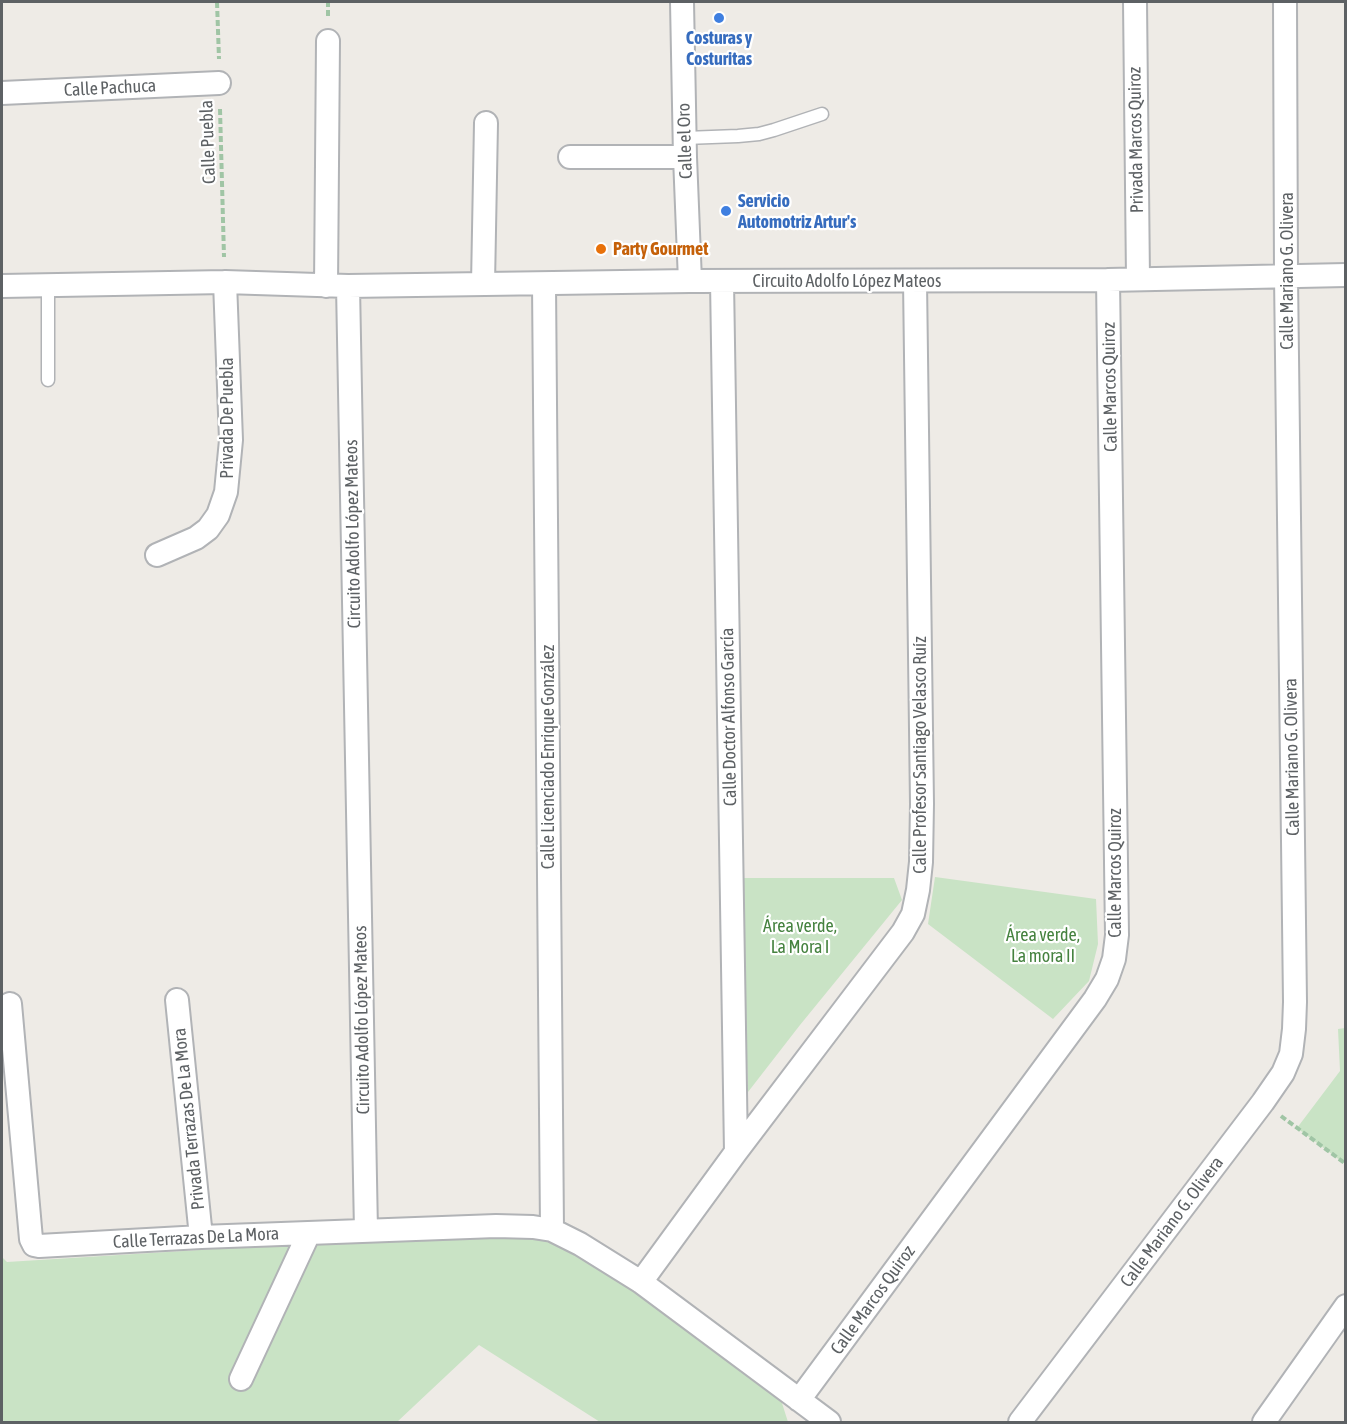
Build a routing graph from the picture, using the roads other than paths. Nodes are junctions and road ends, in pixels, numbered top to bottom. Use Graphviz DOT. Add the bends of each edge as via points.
graph roads {
  1 [pos="682,2"];
  2 [pos="1135,2"];
  3 [pos="1286,2"];
  4 [pos="328,41"];
  5 [pos="219,83"];
  6 [pos="2,93"];
  7 [pos="822,114"];
  8 [pos="486,123"];
  9 [pos="685,147"];
  10 [pos="570,157"];
  11 [pos="1346,275"];
  12 [pos="1287,276"];
  13 [pos="1138,279"];
  14 [pos="1108,280"];
  15 [pos="690,281"];
  16 [pos="722,281"];
  17 [pos="915,281"];
  18 [pos="225,282"];
  19 [pos="48,284"];
  20 [pos="483,284"];
  21 [pos="544,284"];
  22 [pos="2,286"];
  23 [pos="337,286"];
  24 [pos="48,380"];
  25 [pos="157,555"];
  26 [pos="177,1000"];
  27 [pos="10,1004"];
  28 [pos="736,1152"];
  29 [pos="552,1230"];
  30 [pos="366,1231"];
  31 [pos="309,1233"];
  32 [pos="201,1237"];
  33 [pos="641,1282"];
  34 [pos="1346,1306"];
  35 [pos="241,1379"];
  36 [pos="799,1400"];
  37 [pos="829,1422"];
  38 [pos="1020,1422"];
  39 [pos="1264,1422"];
  1 -- 9 [label="street, Calle el Oro"];
  2 -- 13 [label="street, Privada Marcos Quiroz"];
  3 -- 12 [label="street, Calle Mariano G. Olivera"];
  4 -- 23 [label="street"];
  5 -- 6 [label="street, Calle Pachuca"];
  7 -- 9 [label="lane" via="759,134"];
  8 -- 20 [label="street"];
  9 -- 10 [label="street"];
  9 -- 15 [label="street, Calle el Oro"];
  11 -- 12 [label="street, Circuito Adolfo López Mateos"];
  12 -- 13 [label="street, Circuito Adolfo López Mateos"];
  12 -- 38 [label="street, Calle Mariano G. Olivera" via="1295,1002 1291,1053 1263,1102"];
  13 -- 14 [label="street, Circuito Adolfo López Mateos"];
  14 -- 17 [label="street, Circuito Adolfo López Mateos"];
  14 -- 36 [label="street, Calle Marcos Quiroz" via="1117,935 1113,959 1095,999"];
  15 -- 16 [label="street, Circuito Adolfo López Mateos"];
  15 -- 21 [label="street, Circuito Adolfo López Mateos"];
  16 -- 17 [label="street, Circuito Adolfo López Mateos"];
  16 -- 28 [label="street, Calle Doctor Alfonso García"];
  17 -- 28 [label="street, Calle Profesor Santiago Velasco Ruíz" via="922,804 918,890 913,914 903,932"];
  18 -- 19 [label="street, Circuito Adolfo López Mateos"];
  18 -- 23 [label="street, Circuito Adolfo López Mateos"];
  18 -- 25 [label="street, Privada De Puebla" via="231,440 226,492 208,529"];
  19 -- 22 [label="street, Circuito Adolfo López Mateos"];
  19 -- 24 [label="lane"];
  20 -- 21 [label="street, Circuito Adolfo López Mateos"];
  20 -- 23 [label="street, Circuito Adolfo López Mateos"];
  21 -- 29 [label="street, Calle Licenciado Enrique González"];
  23 -- 30 [label="street, Circuito Adolfo López Mateos"];
  26 -- 32 [label="street, Privada Terrazas De La Mora"];
  27 -- 32 [label="street, Calle Terrazas De La Mora" via="34,1245"];
  28 -- 33 [label="street, Calle Profesor Santiago Velasco Ruíz"];
  29 -- 30 [label="street" via="496,1226"];
  29 -- 33 [label="street"];
  30 -- 31 [label="street, Calle Terrazas De La Mora"];
  31 -- 32 [label="street, Calle Terrazas De La Mora"];
  31 -- 35 [label="street"];
  33 -- 36 [label="street"];
  34 -- 39 [label="street"];
  36 -- 37 [label="street"];
}
